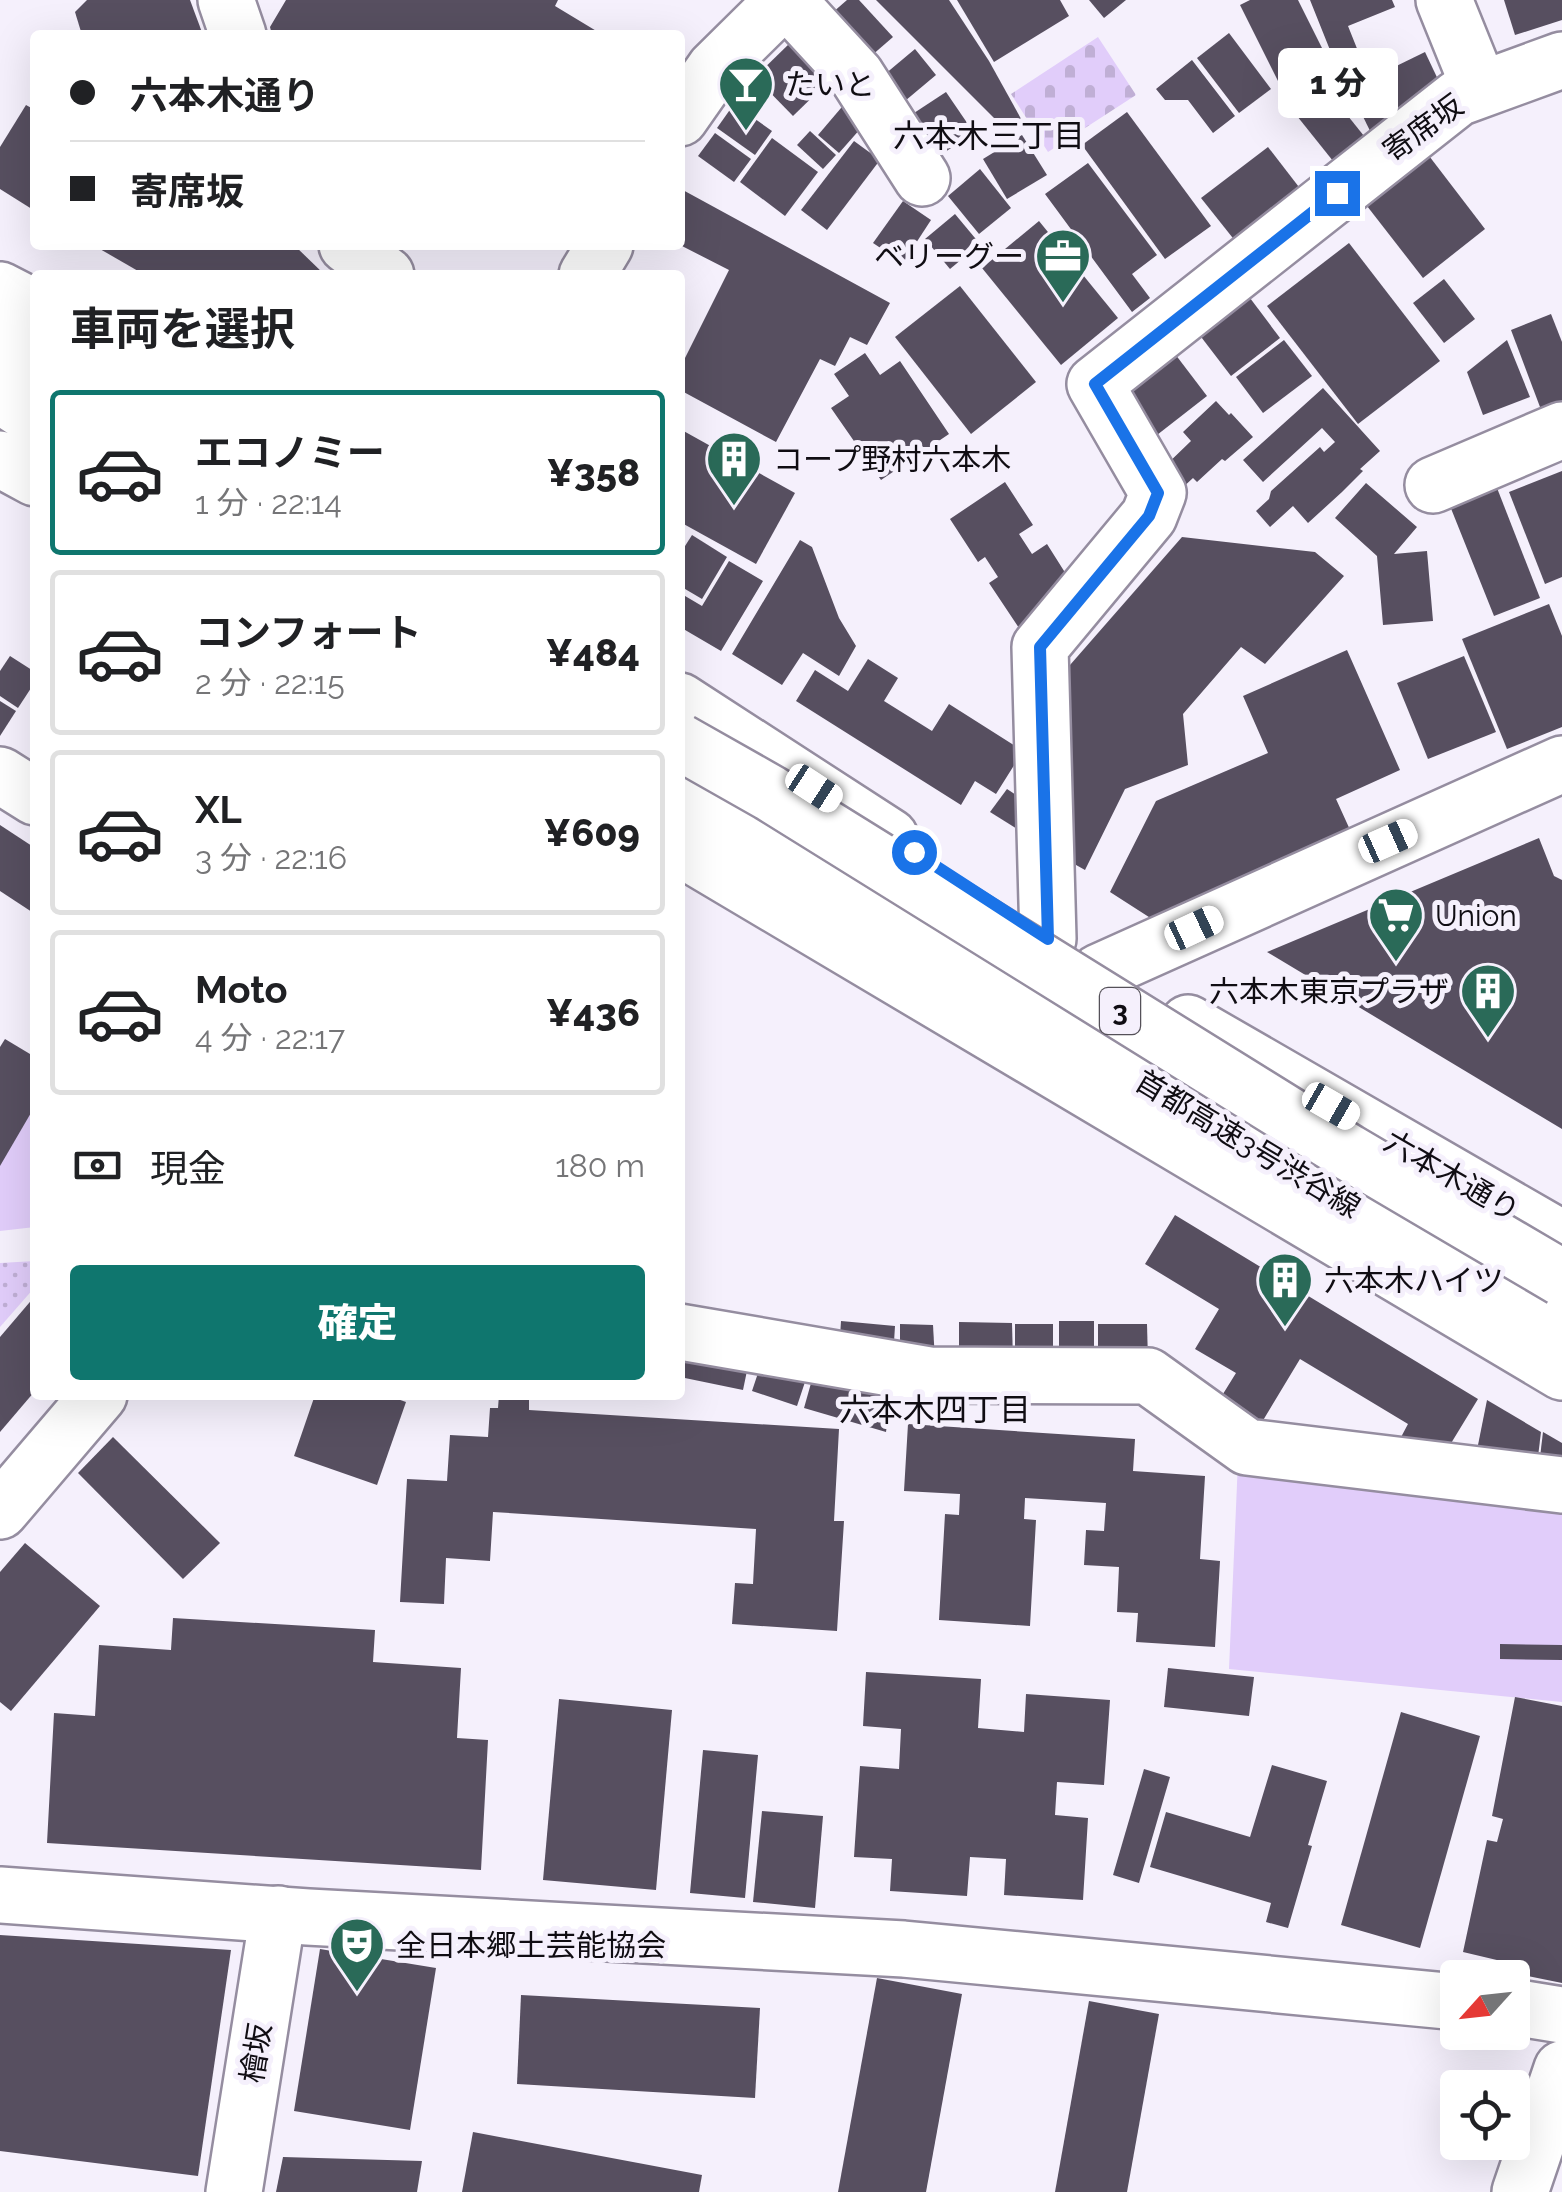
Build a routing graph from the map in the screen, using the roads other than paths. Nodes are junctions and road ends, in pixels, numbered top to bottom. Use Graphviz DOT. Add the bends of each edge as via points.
graph roads {
  1 [pos="226,0"];
  2 [pos="786,0"];
  3 [pos="1444,0"];
  4 [pos="236,30"];
  5 [pos="1562,60"];
  6 [pos="1480,89"];
  7 [pos="685,111"];
  8 [pos="922,178"];
  9 [pos="353,250"];
  10 [pos="379,270"];
  11 [pos="0,290"];
  12 [pos="30,305"];
  13 [pos="0,345"];
  14 [pos="30,363"];
  15 [pos="0,376"];
  16 [pos="30,391"];
  17 [pos="0,395"];
  18 [pos="30,415"];
  19 [pos="0,417"];
  20 [pos="1562,430"];
  21 [pos="30,432"];
  22 [pos="0,459"];
  23 [pos="30,475"];
  24 [pos="1434,485"];
  25 [pos="685,703"];
  26 [pos="685,745"];
  27 [pos="1562,764"];
  28 [pos="0,775"];
  29 [pos="30,794"];
  30 [pos="685,801"];
  31 [pos="685,851"];
  32 [pos="1048,939"];
  33 [pos="1099,972"];
  34 [pos="1562,1240"];
  35 [pos="1562,1278"];
  36 [pos="1562,1304"];
  37 [pos="1562,1331"];
  38 [pos="685,1333"];
  39 [pos="1562,1372"];
  40 [pos="95,1400"];
  41 [pos="1562,1485"];
  42 [pos="0,1511"];
  43 [pos="0,1896"];
  44 [pos="278,1914"];
  45 [pos="1440,2000"];
  46 [pos="1530,2010"];
  47 [pos="1562,2015"];
  48 [pos="1562,2069"];
  49 [pos="234,2192"];
  50 [pos="1520,2192"];
  1 -- 4 [label="main road"];
  2 -- 7 [label="main road" via="714,68"];
  2 -- 8 [label="main road" via="856,75"];
  3 -- 6 [label="main road"];
  5 -- 6 [label="main road, 寄席坂"];
  6 -- 32 [label="main road, 寄席坂" via="1458,98 1095,384 1158,493 1149,516 1040,647"];
  9 -- 10 [label="main road"];
  11 -- 12 [label="main road"];
  13 -- 14 [label="main road"];
  15 -- 16 [label="main road"];
  17 -- 18 [label="main road"];
  19 -- 21 [label="main road"];
  20 -- 24 [label="main road"];
  22 -- 23 [label="main road"];
  25 -- 32 [label="main road, 六本木通り"];
  26 -- 35 [label="main road, 首都高速3号渋谷線 / 3, bridge"];
  27 -- 33 [label="main road"];
  28 -- 29 [label="main road"];
  30 -- 37 [label="main road, 首都高速3号渋谷線 / 3"];
  31 -- 39 [label="main road"];
  32 -- 33 [label="main road, 六本木通り"];
  33 -- 34 [label="main road, 六本木通り"];
  33 -- 36 [label="main road" via="1154,1062"];
  38 -- 41 [label="main road" via="930,1375 1148,1376 1248,1447"];
  40 -- 42 [label="main road"];
  43 -- 44 [label="main road"];
  44 -- 45 [label="main road" via="904,1949"];
  44 -- 49 [label="main road, 檜坂"];
  46 -- 47 [label="main road"];
  48 -- 50 [label="main road"];
}
